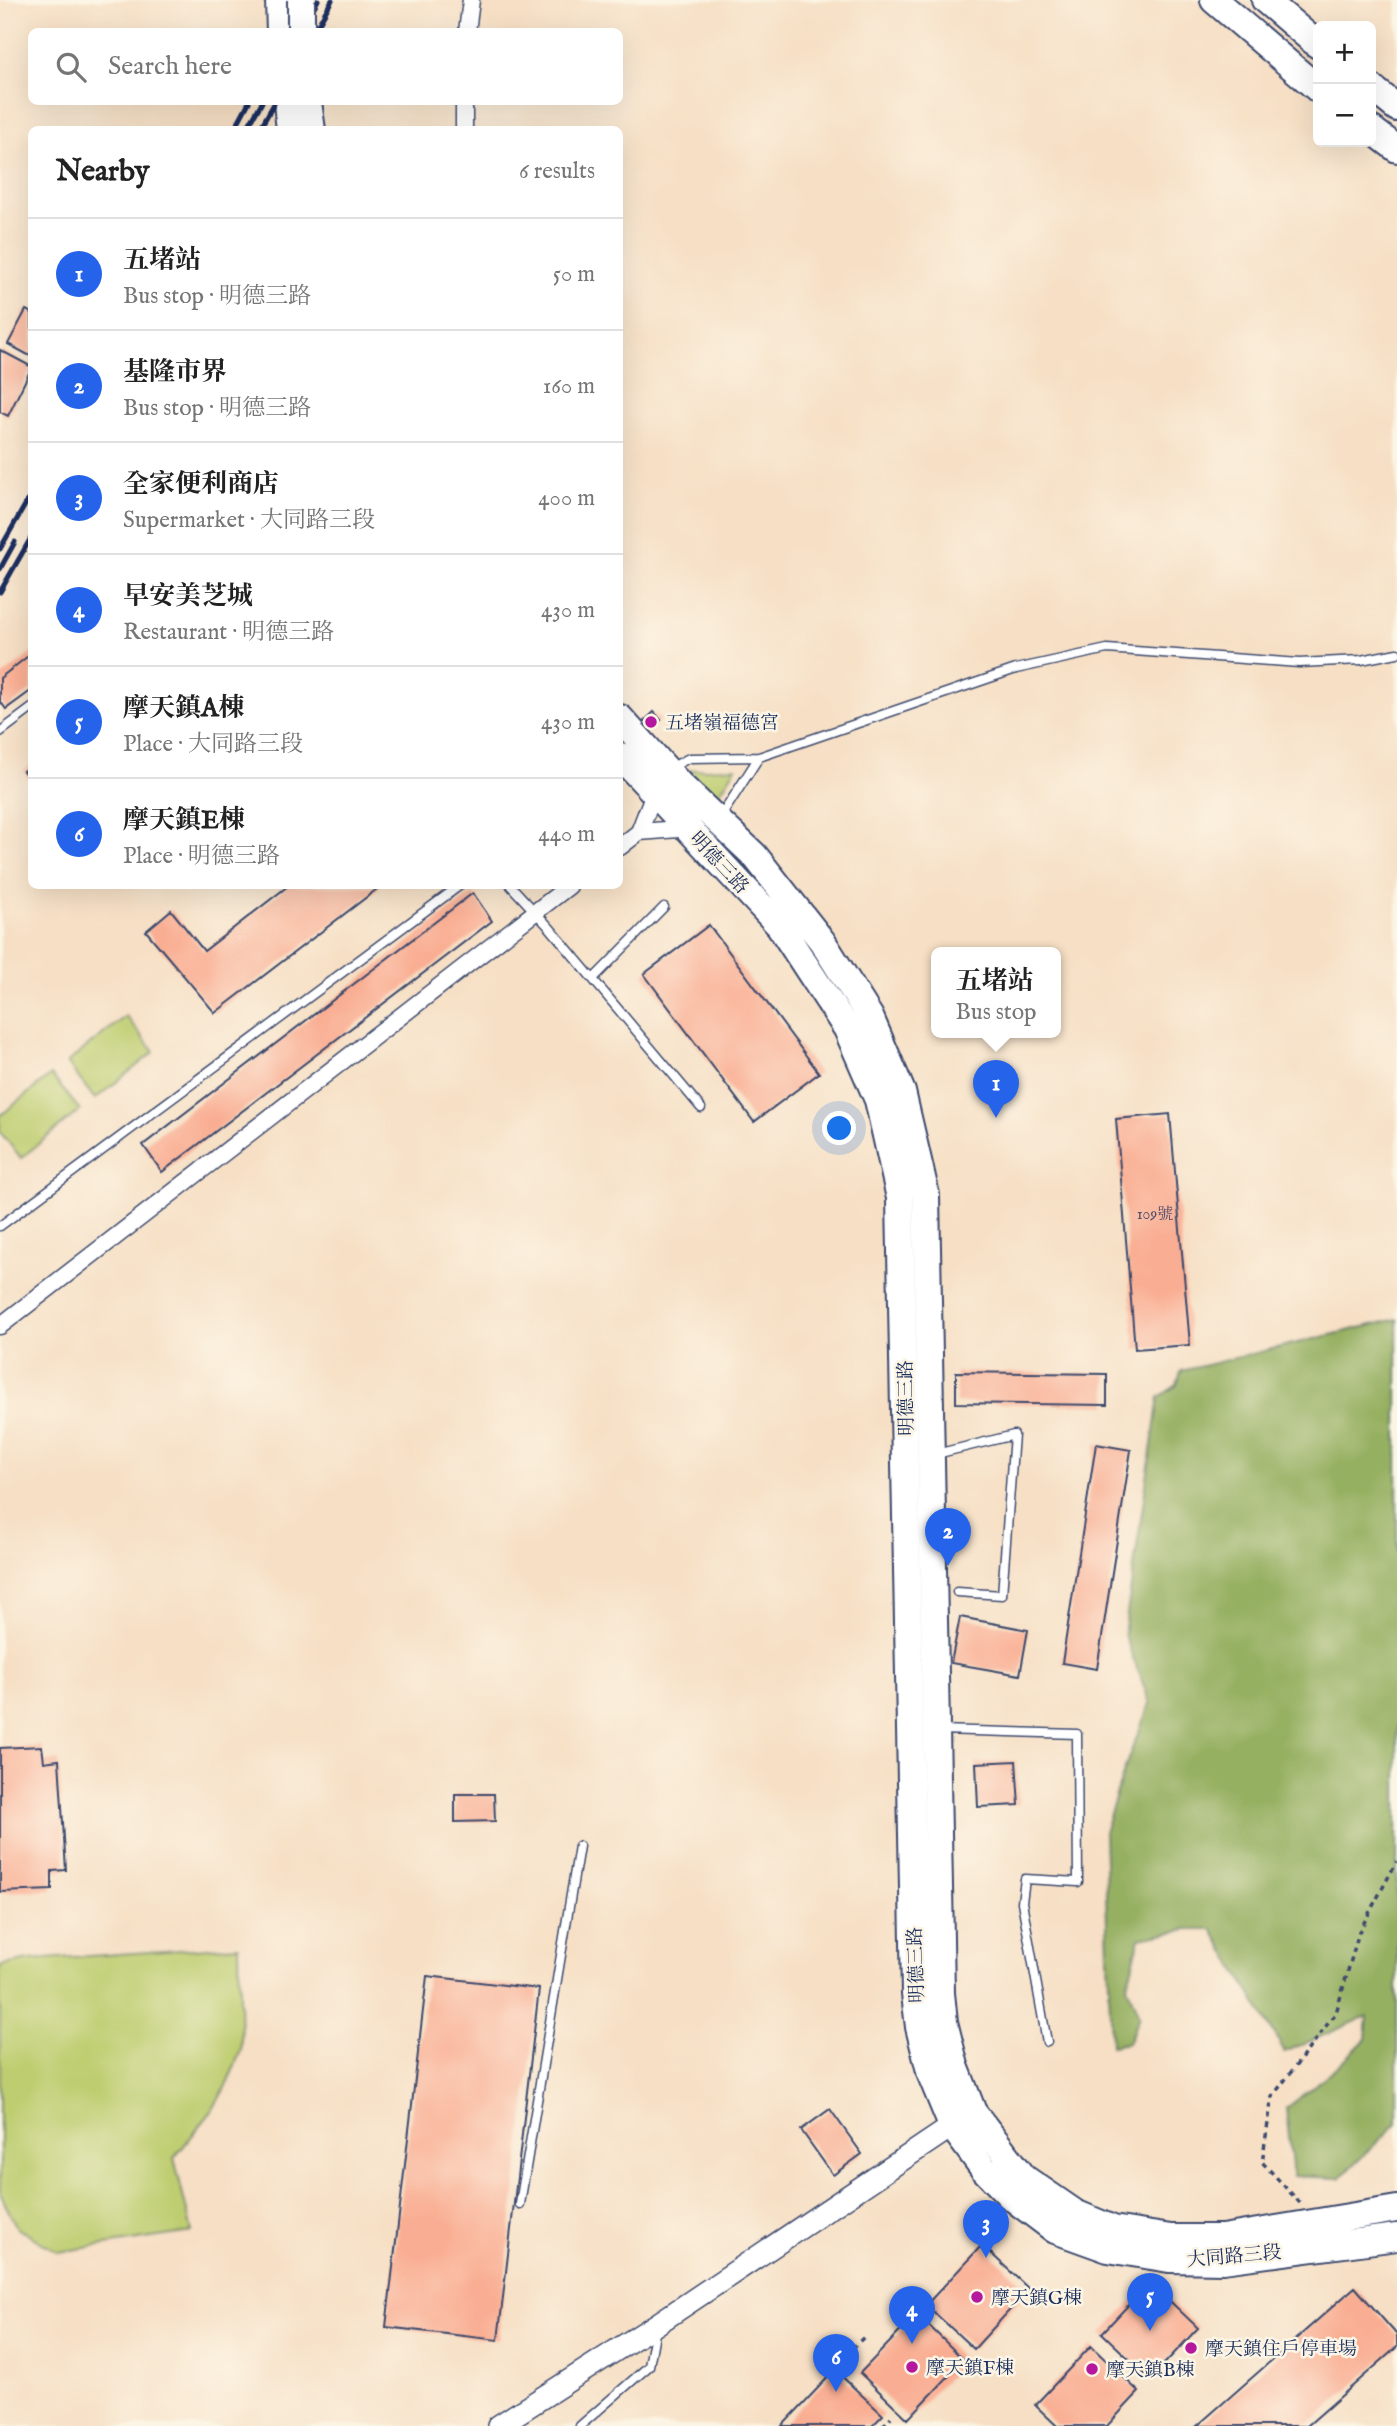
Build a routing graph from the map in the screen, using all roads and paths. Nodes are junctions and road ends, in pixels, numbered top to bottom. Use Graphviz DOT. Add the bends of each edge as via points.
graph roads {
  1 [pos="279,0"];
  2 [pos="301,0"];
  3 [pos="471,0"];
  4 [pos="1214,0"];
  5 [pos="1265,0"];
  6 [pos="280,28"];
  7 [pos="301,28"];
  8 [pos="468,28"];
  9 [pos="1313,40"];
  10 [pos="1313,85"];
  11 [pos="1376,92"];
  12 [pos="287,105"];
  13 [pos="308,105"];
  14 [pos="464,105"];
  15 [pos="1397,108"];
  16 [pos="290,126"];
  17 [pos="311,126"];
  18 [pos="464,126"];
  19 [pos="1376,133"];
  20 [pos="1397,149"];
  21 [pos="1397,653"];
  22 [pos="28,711"];
  23 [pos="623,721"];
  24 [pos="0,732"];
  25 [pos="759,757"];
  26 [pos="623,759"];
  27 [pos="666,770"];
  28 [pos="653,793"];
  29 [pos="719,820"];
  30 [pos="689,829"];
  31 [pos="639,832"];
  32 [pos="623,845"];
  33 [pos="455,889"];
  34 [pos="514,889"];
  35 [pos="565,889"];
  36 [pos="664,907"];
  37 [pos="534,912"];
  38 [pos="593,979"];
  39 [pos="701,1108"];
  40 [pos="0,1226"];
  41 [pos="0,1326"];
  42 [pos="919,1456"];
  43 [pos="957,1591"];
  44 [pos="936,1730"];
  45 [pos="579,1846"];
  46 [pos="1397,1861"];
  47 [pos="1047,2042"];
  48 [pos="963,2119"];
  49 [pos="520,2204"];
  50 [pos="1397,2209"];
  51 [pos="1319,2222"];
  52 [pos="1397,2237"];
  53 [pos="657,2324"];
  54 [pos="866,2335"];
  55 [pos="838,2362"];
  56 [pos="891,2417"];
  57 [pos="498,2426"];
  58 [pos="580,2426"];
  59 [pos="883,2426"];
  1 -- 6 [label="main road"];
  2 -- 7 [label="main road, bridge"];
  3 -- 8 [label="street"];
  4 -- 10 [label="main road"];
  5 -- 9 [label="main road"];
  11 -- 15 [label="main road"];
  12 -- 16 [label="main road"];
  13 -- 17 [label="main road"];
  14 -- 18 [label="street"];
  19 -- 20 [label="main road"];
  21 -- 25 [label="lane" via="1299,663 1107,649 1016,669"];
  22 -- 24 [label="lane"];
  23 -- 27 [label="main road, 明德三路"];
  25 -- 27 [label="lane" via="689,758"];
  25 -- 29 [label="lane, 明德三路"];
  26 -- 28 [label="main road, 明德三路"];
  27 -- 28 [label="street"];
  27 -- 29 [label="main road, 明德三路"];
  28 -- 30 [label="main road, 明德三路"];
  28 -- 31 [label="street"];
  29 -- 30 [label="street"];
  29 -- 42 [label="main road, 明德三路" via="755,856 822,941 870,1017 902,1092 926,1195"];
  30 -- 31 [label="street"];
  30 -- 42 [label="main road, 明德三路" via="779,925 801,956 847,1029 878,1100 900,1198"];
  31 -- 32 [label="street"];
  33 -- 40 [label="lane"];
  34 -- 37 [label="lane"];
  35 -- 37 [label="street"];
  36 -- 38 [label="lane"];
  37 -- 38 [label="lane"];
  37 -- 41 [label="street"];
  38 -- 39 [label="lane"];
  42 -- 43 [label="lane" via="1014,1435 1002,1595"];
  42 -- 44 [label="main road, 明德三路"];
  42 -- 48 [label="main road, 明德三路" via="915,1994 931,2075"];
  44 -- 47 [label="lane" via="1077,1734 1077,1882 1025,1879 1022,1902"];
  44 -- 48 [label="main road, 明德三路" via="942,2002"];
  45 -- 49 [label="lane"];
  46 -- 51 [label="path" via="1359,1932 1336,2013 1272,2096 1262,2162"];
  48 -- 51 [label="main road, 大同路三段" via="1024,2178 1075,2213 1113,2229 1171,2238 1222,2238"];
  48 -- 52 [label="main road, 大同路三段" via="984,2168 1010,2196 1055,2230 1108,2249 1169,2259 1223,2260"];
  48 -- 53 [label="street"];
  50 -- 51 [label="main road, 大同路三段"];
  53 -- 57 [label="street"];
  53 -- 58 [label="lane" via="649,2366"];
  54 -- 55 [label="path"];
  56 -- 59 [label="path"];
}
